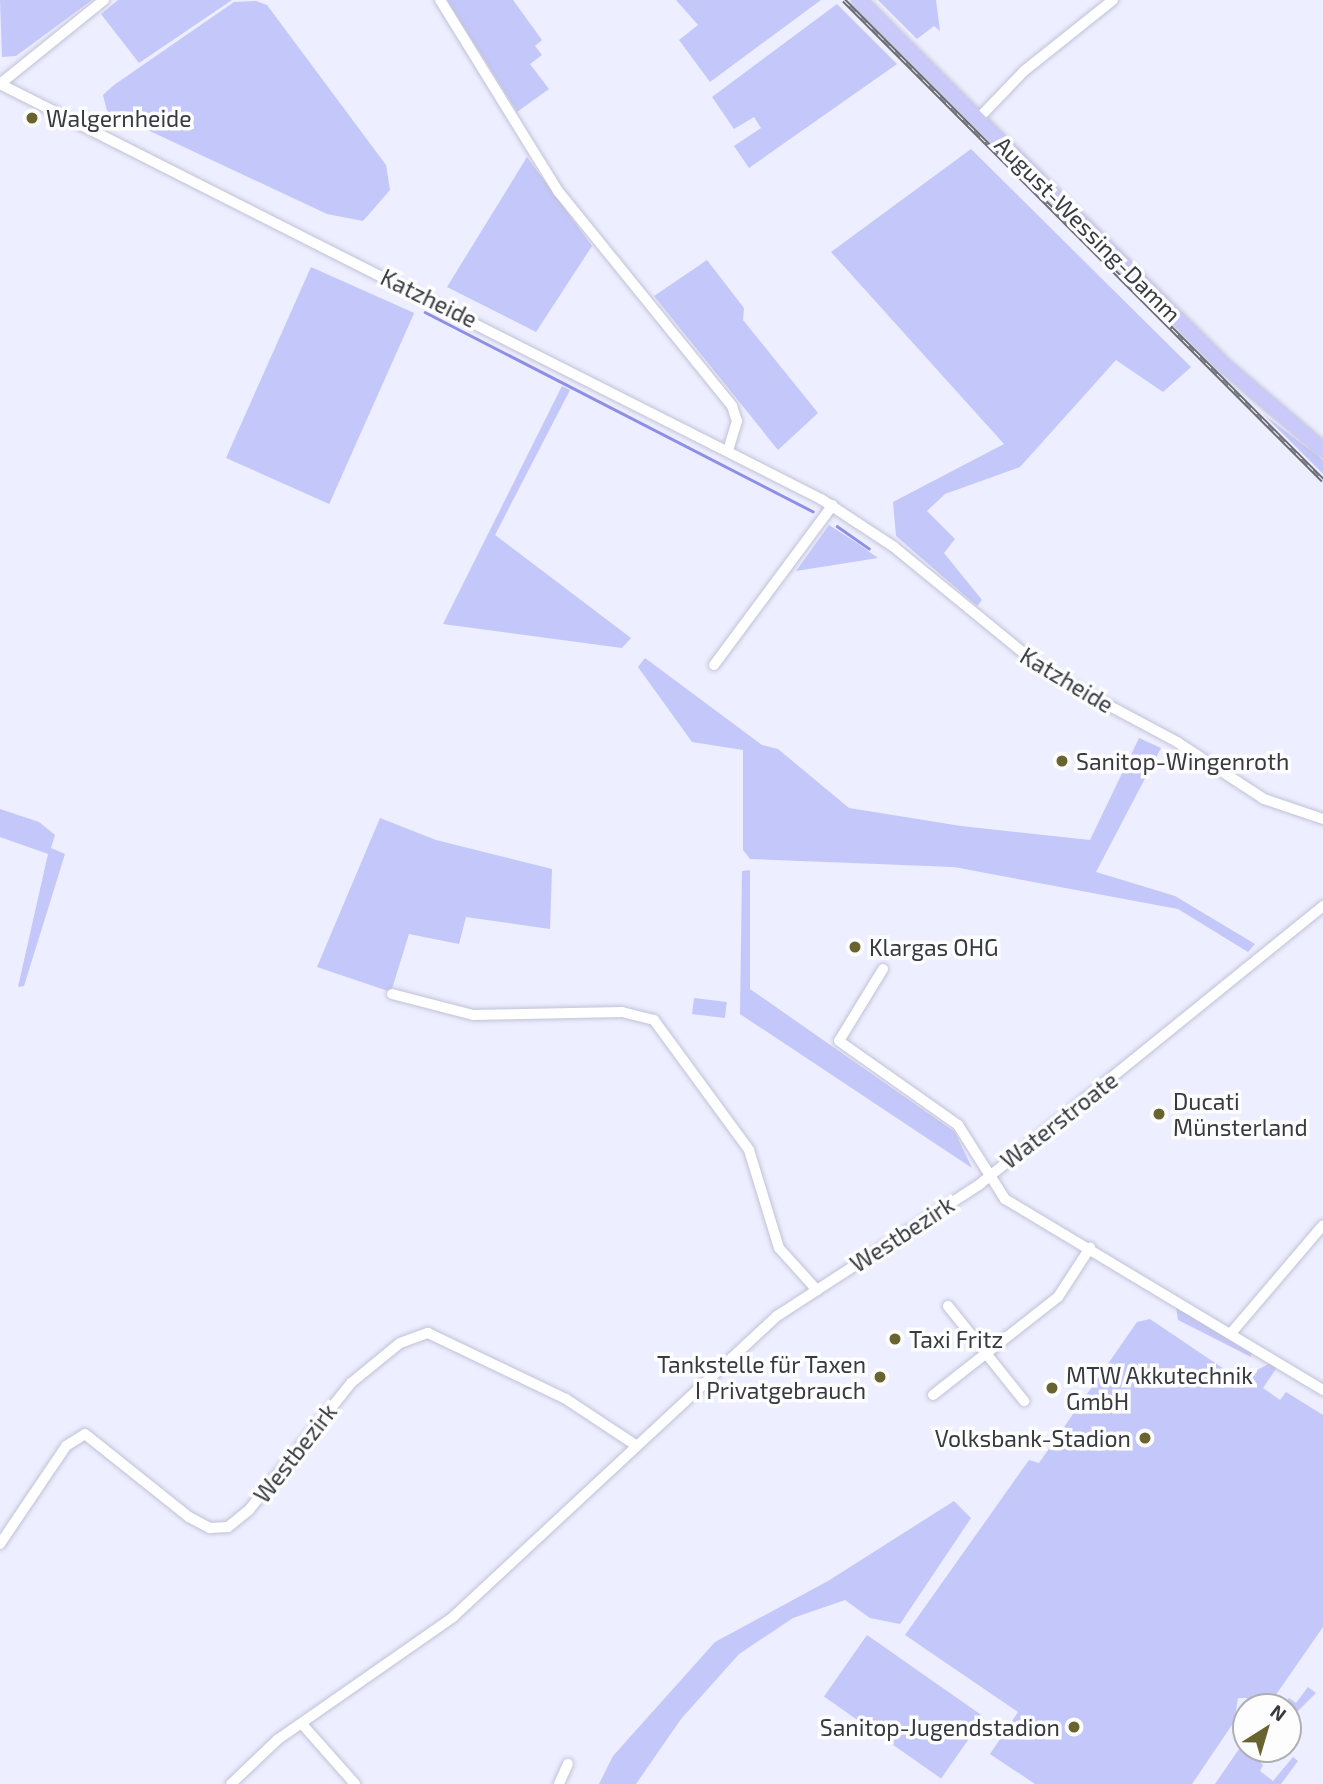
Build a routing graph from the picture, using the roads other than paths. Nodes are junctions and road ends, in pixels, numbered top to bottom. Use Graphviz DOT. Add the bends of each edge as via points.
graph roads {
  1 [pos="104,0"];
  2 [pos="440,0"];
  3 [pos="859,0"];
  4 [pos="1113,0"];
  5 [pos="0,84"];
  6 [pos="978,119"];
  7 [pos="727,450"];
  8 [pos="1323,450"];
  9 [pos="833,505"];
  10 [pos="714,665"];
  11 [pos="1323,819"];
  12 [pos="1323,906"];
  13 [pos="883,969"];
  14 [pos="392,994"];
  15 [pos="988,1177"];
  16 [pos="1323,1225"];
  17 [pos="1090,1248"];
  18 [pos="817,1290"];
  19 [pos="948,1306"];
  20 [pos="1232,1332"];
  21 [pos="986,1354"];
  22 [pos="1323,1390"];
  23 [pos="933,1395"];
  24 [pos="1024,1401"];
  25 [pos="634,1444"];
  26 [pos="0,1544"];
  27 [pos="302,1724"];
  28 [pos="568,1764"];
  29 [pos="231,1784"];
  30 [pos="355,1784"];
  31 [pos="559,1784"];
  1 -- 5 [label="street"];
  2 -- 7 [label="street" via="558,191 732,406 737,421"];
  3 -- 6 [label="main road, August-Wessing-Damm"];
  4 -- 6 [label="street" via="1024,71"];
  5 -- 7 [label="street, Katzheide"];
  6 -- 8 [label="main road, August-Wessing-Damm" via="1233,374"];
  7 -- 9 [label="street, Katzheide"];
  9 -- 10 [label="street"];
  9 -- 11 [label="street, Katzheide" via="1048,673 1177,742 1264,799"];
  12 -- 15 [label="street, Waterstroate"];
  13 -- 15 [label="street, Waterstroate" via="839,1041 958,1125"];
  14 -- 18 [label="street" via="473,1015 622,1012 654,1020 749,1150 779,1248"];
  15 -- 17 [label="street" via="1005,1199"];
  15 -- 18 [label="street, Westbezirk"];
  16 -- 20 [label="street"];
  17 -- 20 [label="street"];
  17 -- 21 [label="street" via="1065,1289"];
  18 -- 25 [label="street, Westbezirk" via="767,1324"];
  19 -- 21 [label="street"];
  20 -- 22 [label="street"];
  21 -- 23 [label="street"];
  21 -- 24 [label="street"];
  25 -- 26 [label="street, Westbezirk" via="566,1399 428,1334 400,1343 351,1383 249,1510 228,1527 209,1528 189,1517 85,1434 66,1447"];
  25 -- 27 [label="street, Westbezirk" via="453,1617"];
  27 -- 29 [label="street, Westbezirk"];
  27 -- 30 [label="street"];
  28 -- 31 [label="street"];
}
